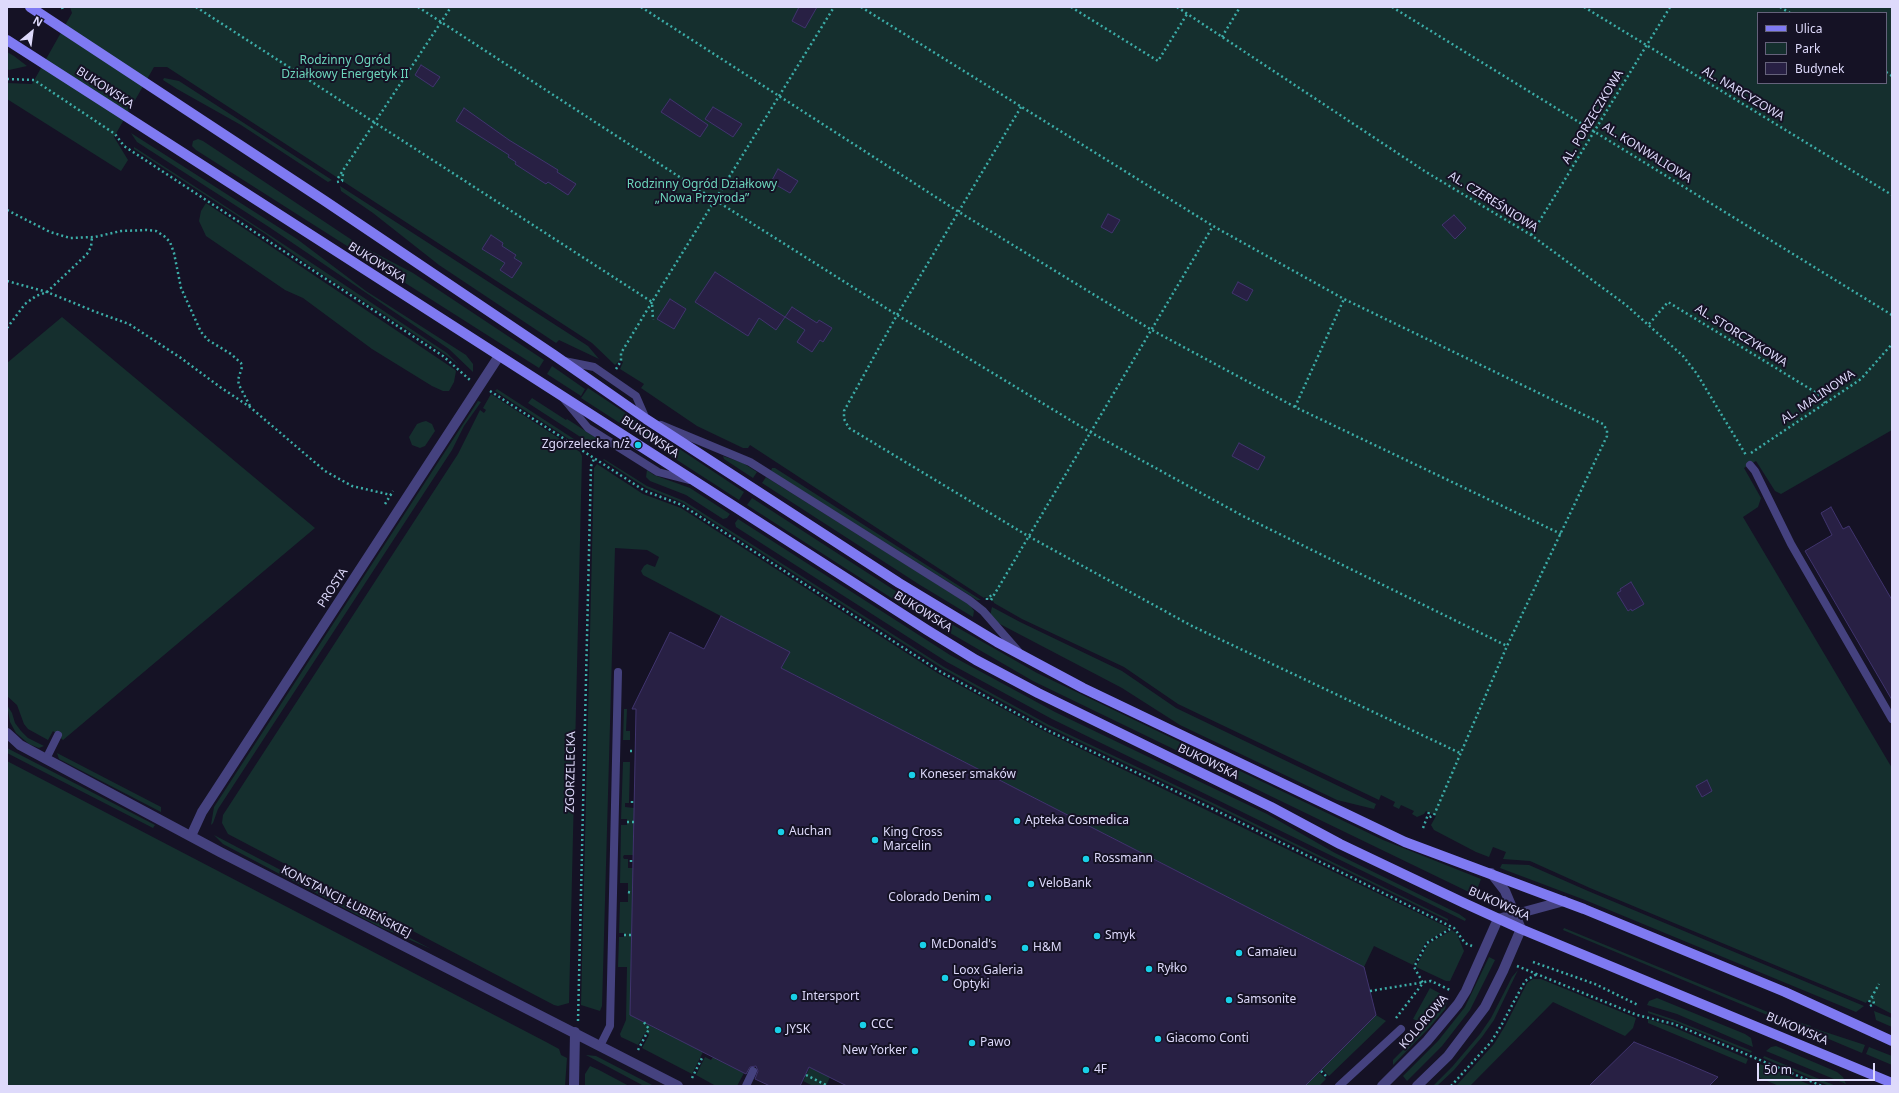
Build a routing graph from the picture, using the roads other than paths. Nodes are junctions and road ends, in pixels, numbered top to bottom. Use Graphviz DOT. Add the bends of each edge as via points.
graph roads {
  1 [pos="30,7"];
  2 [pos="7,40"];
  3 [pos="499,356"];
  4 [pos="646,419"];
  5 [pos="1750,465"];
  6 [pos="1022,656"];
  7 [pos="618,672"];
  8 [pos="1892,720"];
  9 [pos="7,733"];
  10 [pos="58,735"];
  11 [pos="46,759"];
  12 [pos="191,836"];
  13 [pos="1491,873"];
  14 [pos="1564,900"];
  15 [pos="1516,914"];
  16 [pos="1498,919"];
  17 [pos="1522,929"];
  18 [pos="1401,1029"];
  19 [pos="575,1032"];
  20 [pos="1892,1041"];
  21 [pos="600,1046"];
  22 [pos="753,1071"];
  23 [pos="1892,1083"];
  24 [pos="574,1086"];
  25 [pos="678,1086"];
  26 [pos="746,1086"];
  27 [pos="1339,1086"];
  28 [pos="1382,1086"];
  29 [pos="1417,1086"];
  1 -- 4 [label="main road, BUKOWSKA" via="563,361"];
  2 -- 3 [label="main road, BUKOWSKA"];
  3 -- 12 [label="street, PROSTA" via="202,812"];
  3 -- 16 [label="main road, BUKOWSKA" via="926,630 1038,693 1271,807 1346,847"];
  4 -- 6 [label="main road, BUKOWSKA" via="922,598"];
  4 -- 6 [label="lane" via="750,462 969,600"];
  5 -- 8 [label="lane" via="1791,544"];
  6 -- 13 [label="main road, BUKOWSKA" via="1405,842"];
  7 -- 21 [label="lane" via="610,1026"];
  9 -- 11 [label="street, KONSTANCJI ŁUBIEŃSKIEJ" via="20,745"];
  10 -- 11 [label="lane"];
  11 -- 12 [label="street, KONSTANCJI ŁUBIEŃSKIEJ"];
  12 -- 19 [label="street, KONSTANCJI ŁUBIEŃSKIEJ"];
  13 -- 14 [label="main road, BUKOWSKA"];
  13 -- 15 [label="street" via="1505,891"];
  14 -- 15 [label="street"];
  14 -- 20 [label="main road, BUKOWSKA" via="1785,992"];
  15 -- 16 [label="street"];
  15 -- 17 [label="street"];
  16 -- 17 [label="main road, BUKOWSKA"];
  16 -- 28 [label="street, KOLOROWA" via="1458,1004 1427,1041"];
  17 -- 23 [label="main road, BUKOWSKA"];
  17 -- 29 [label="street" via="1485,1006 1448,1056"];
  18 -- 27 [label="lane"];
  19 -- 21 [label="street, KONSTANCJI ŁUBIEŃSKIEJ"];
  19 -- 24 [label="street"];
  21 -- 25 [label="street, KONSTANCJI ŁUBIEŃSKIEJ"];
  22 -- 26 [label="lane"];
}
